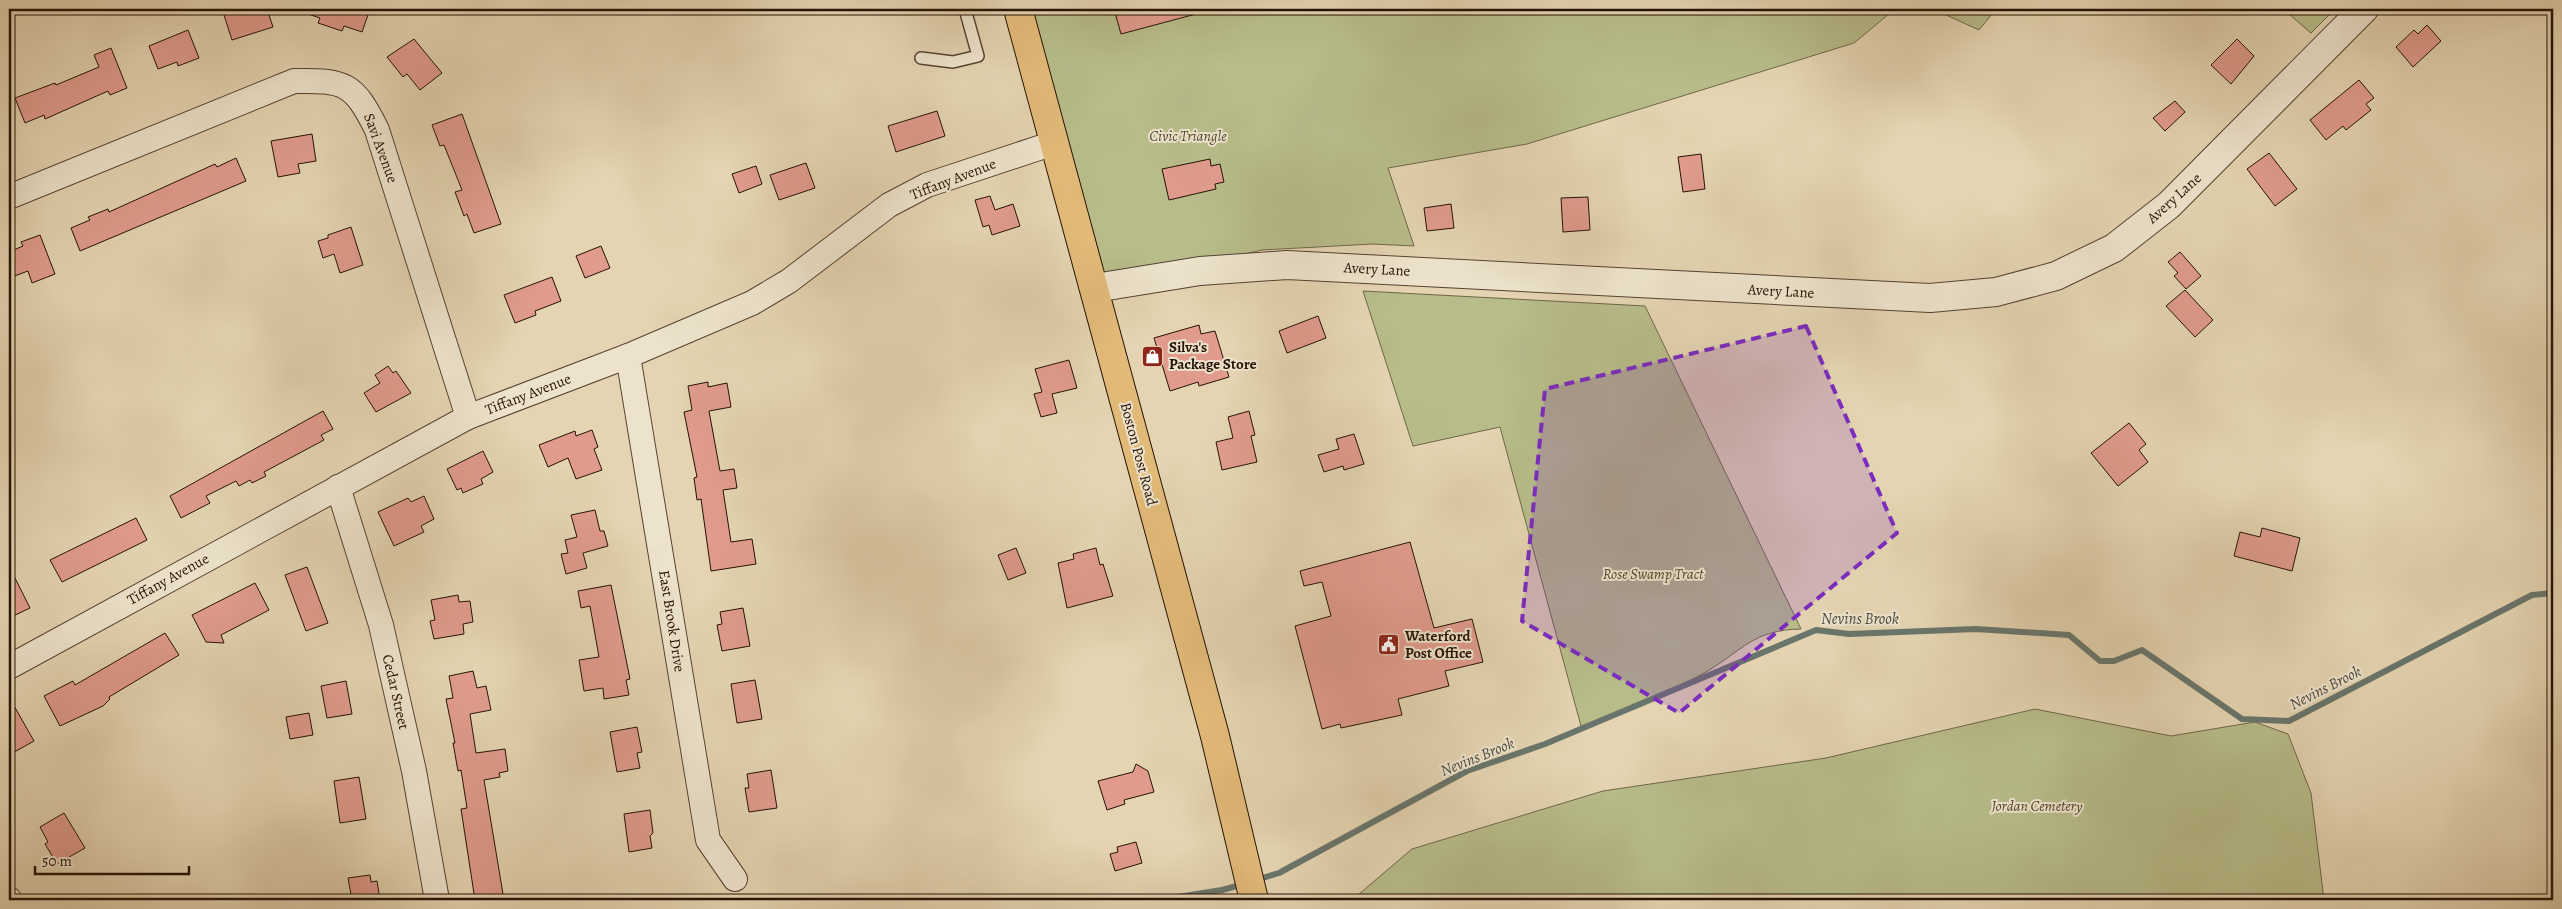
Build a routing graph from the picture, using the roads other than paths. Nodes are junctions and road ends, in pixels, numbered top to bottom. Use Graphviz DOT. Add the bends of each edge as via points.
graph roads {
  1 [pos="965,9"];
  2 [pos="1018,9"];
  3 [pos="2364,9"];
  4 [pos="921,58"];
  5 [pos="1054,143"];
  6 [pos="9,197"];
  7 [pos="1095,288"];
  8 [pos="628,356"];
  9 [pos="468,417"];
  10 [pos="338,487"];
  11 [pos="9,667"];
  12 [pos="735,879"];
  13 [pos="437,900"];
  14 [pos="1254,900"];
  1 -- 4 [label="lane" via="978,56 953,62"];
  2 -- 5 [label="main road, Boston Post Road"];
  3 -- 7 [label="street, Avery Lane" via="2169,205 2114,248 2056,276 1996,292 1930,298 1287,265 1200,271"];
  5 -- 7 [label="main road, Boston Post Road"];
  5 -- 8 [label="street, Tiffany Avenue" via="927,185 889,205 789,281 752,303"];
  6 -- 9 [label="street, Savi Avenue" via="294,81 321,80 346,86 365,105 377,130"];
  7 -- 14 [label="main road, Boston Post Road" via="1215,736"];
  8 -- 9 [label="street, Tiffany Avenue"];
  8 -- 12 [label="street, East Brook Drive" via="708,840"];
  9 -- 10 [label="street, Tiffany Avenue"];
  10 -- 11 [label="street, Tiffany Avenue"];
  10 -- 13 [label="street, Cedar Street" via="381,626 414,771"];
}
